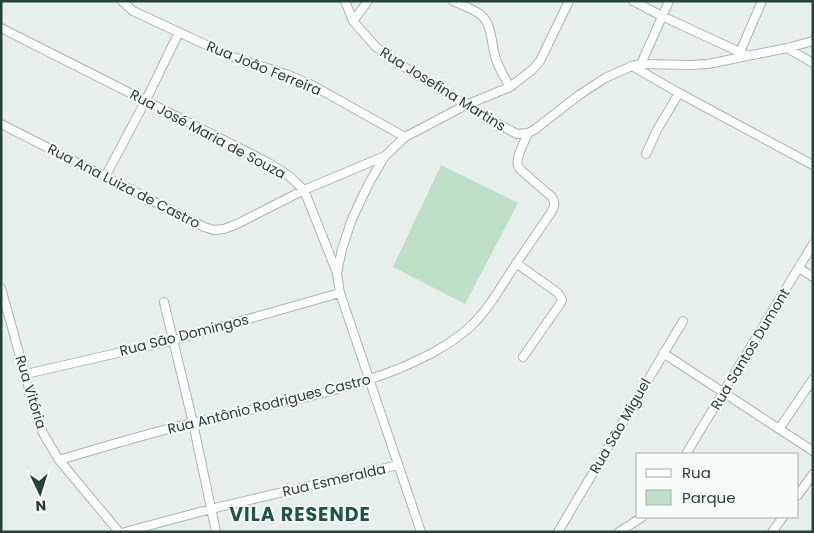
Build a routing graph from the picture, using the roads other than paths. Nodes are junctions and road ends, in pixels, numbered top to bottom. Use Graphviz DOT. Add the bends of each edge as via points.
graph roads {
  1 [pos="122,1"];
  2 [pos="345,1"];
  3 [pos="368,1"];
  4 [pos="454,1"];
  5 [pos="569,1"];
  6 [pos="632,1"];
  7 [pos="669,1"];
  8 [pos="762,1"];
  9 [pos="662,16"];
  10 [pos="353,21"];
  11 [pos="1,28"];
  12 [pos="179,32"];
  13 [pos="813,41"];
  14 [pos="787,48"];
  15 [pos="740,52"];
  16 [pos="749,56"];
  17 [pos="813,63"];
  18 [pos="641,64"];
  19 [pos="632,66"];
  20 [pos="510,87"];
  21 [pos="679,93"];
  22 [pos="146,100"];
  23 [pos="466,105"];
  24 [pos="1,124"];
  25 [pos="528,133"];
  26 [pos="405,137"];
  27 [pos="646,154"];
  28 [pos="385,156"];
  29 [pos="813,165"];
  30 [pos="105,177"];
  31 [pos="304,190"];
  32 [pos="813,244"];
  33 [pos="516,263"];
  34 [pos="799,268"];
  35 [pos="337,273"];
  36 [pos="813,277"];
  37 [pos="1,288"];
  38 [pos="340,293"];
  39 [pos="164,302"];
  40 [pos="683,321"];
  41 [pos="174,340"];
  42 [pos="664,352"];
  43 [pos="523,357"];
  44 [pos="26,374"];
  45 [pos="813,379"];
  46 [pos="370,380"];
  47 [pos="724,392"];
  48 [pos="193,423"];
  49 [pos="779,429"];
  50 [pos="813,451"];
  51 [pos="687,453"];
  52 [pos="59,460"];
  53 [pos="398,465"];
  54 [pos="813,474"];
  55 [pos="799,494"];
  56 [pos="211,509"];
  57 [pos="640,518"];
  58 [pos="782,518"];
  59 [pos="119,532"];
  60 [pos="125,532"];
  61 [pos="216,532"];
  62 [pos="421,532"];
  63 [pos="558,532"];
  64 [pos="619,532"];
  65 [pos="772,532"];
  1 -- 12 [label="street, Rua João Ferreira" via="133,11"];
  2 -- 10 [label="street, Rua Josefina Martins"];
  3 -- 10 [label="street"];
  4 -- 20 [label="street" via="486,20 496,61"];
  5 -- 20 [label="street" via="540,61"];
  6 -- 9 [label="street"];
  7 -- 9 [label="street"];
  8 -- 15 [label="street"];
  9 -- 15 [label="street"];
  9 -- 18 [label="street"];
  10 -- 23 [label="street, Rua Josefina Martins" via="376,47"];
  11 -- 22 [label="street, Rua José Maria de Souza"];
  12 -- 22 [label="street"];
  12 -- 26 [label="street, Rua João Ferreira" via="230,56 312,86"];
  13 -- 14 [label="street"];
  14 -- 16 [label="street"];
  14 -- 17 [label="street"];
  15 -- 16 [label="street"];
  16 -- 18 [label="street" via="708,64"];
  18 -- 19 [label="street"];
  19 -- 21 [label="street"];
  19 -- 25 [label="street" via="579,95"];
  20 -- 23 [label="street"];
  21 -- 27 [label="street"];
  21 -- 29 [label="street"];
  22 -- 30 [label="street"];
  22 -- 31 [label="street, Rua José Maria de Souza" via="267,162"];
  23 -- 25 [label="street, Rua Josefina Martins" via="516,134"];
  23 -- 26 [label="street"];
  24 -- 30 [label="street, Rua Ana Luiza de Castro"];
  25 -- 33 [label="street, Rua Antônio Rodrigues Castro" via="517,164 552,197 554,206"];
  26 -- 28 [label="street"];
  28 -- 31 [label="street, Rua Ana Luiza de Castro"];
  28 -- 35 [label="street" via="352,219"];
  30 -- 31 [label="street, Rua Ana Luiza de Castro" via="214,230 237,224"];
  31 -- 35 [label="street, Rua José Maria de Souza"];
  32 -- 34 [label="street, Rua Santos Dumont"];
  33 -- 43 [label="street" via="558,293 562,300"];
  33 -- 46 [label="street, Rua Antônio Rodrigues Castro" via="471,326 434,353"];
  34 -- 36 [label="street"];
  34 -- 47 [label="street, Rua Santos Dumont"];
  35 -- 38 [label="street, Rua José Maria de Souza"];
  37 -- 44 [label="street, Rua Vitória"];
  38 -- 41 [label="street, Rua São Domingos"];
  38 -- 46 [label="street, Rua José Maria de Souza"];
  39 -- 41 [label="street"];
  40 -- 42 [label="street, Rua São Miguel"];
  41 -- 44 [label="street, Rua São Domingos"];
  41 -- 48 [label="street"];
  42 -- 47 [label="street"];
  42 -- 63 [label="street, Rua São Miguel"];
  44 -- 52 [label="street, Rua Vitória" via="38,421"];
  45 -- 49 [label="street"];
  46 -- 48 [label="street, Rua Antônio Rodrigues Castro"];
  46 -- 53 [label="street, Rua José Maria de Souza"];
  47 -- 49 [label="street"];
  47 -- 51 [label="street, Rua Santos Dumont"];
  48 -- 52 [label="street, Rua Antônio Rodrigues Castro"];
  48 -- 56 [label="street"];
  49 -- 50 [label="street"];
  52 -- 59 [label="street, Rua Vitória"];
  53 -- 56 [label="street, Rua Esmeralda"];
  53 -- 62 [label="street, Rua José Maria de Souza"];
  54 -- 55 [label="street"];
  56 -- 60 [label="street, Rua Esmeralda"];
  56 -- 61 [label="street"];
  57 -- 64 [label="street"];
  58 -- 65 [label="street"];
}
